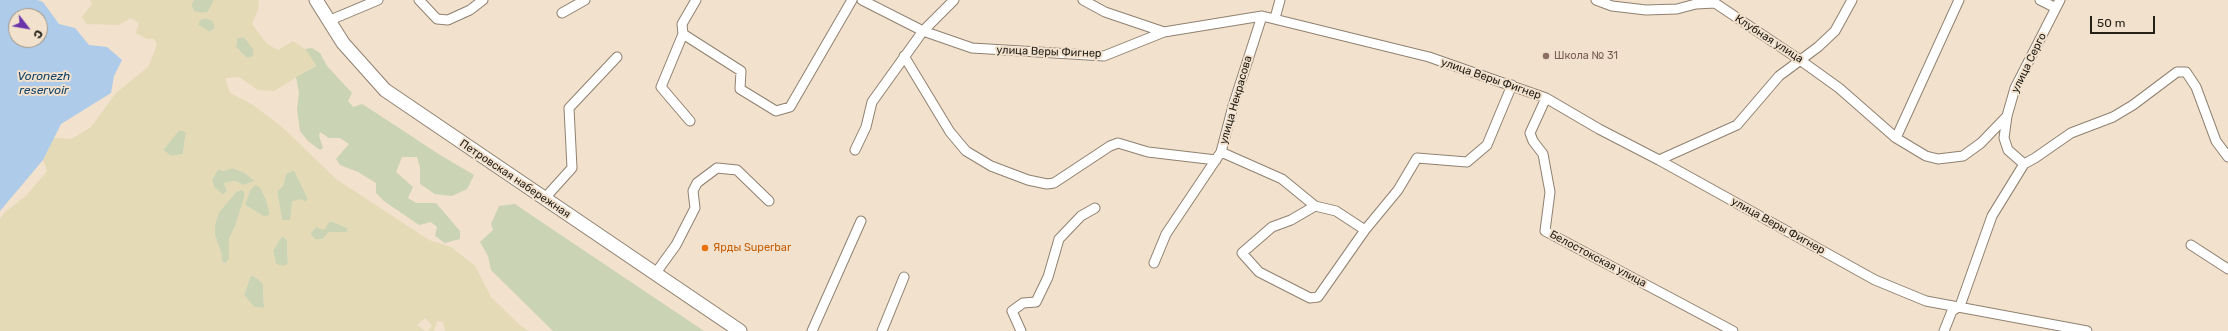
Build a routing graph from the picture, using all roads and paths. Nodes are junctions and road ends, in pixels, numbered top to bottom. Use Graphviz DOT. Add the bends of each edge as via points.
graph roads {
  1 [pos="316,0"];
  2 [pos="378,0"];
  3 [pos="419,0"];
  4 [pos="484,0"];
  5 [pos="585,0"];
  6 [pos="696,0"];
  7 [pos="852,0"];
  8 [pos="862,0"];
  9 [pos="954,0"];
  10 [pos="1083,0"];
  11 [pos="1280,0"];
  12 [pos="1596,0"];
  13 [pos="1852,0"];
  14 [pos="1959,0"];
  15 [pos="2040,0"];
  16 [pos="1713,1"];
  17 [pos="2058,4"];
  18 [pos="562,13"];
  19 [pos="1262,16"];
  20 [pos="1275,18"];
  21 [pos="328,22"];
  22 [pos="923,30"];
  23 [pos="1164,32"];
  24 [pos="683,34"];
  25 [pos="904,56"];
  26 [pos="618,58"];
  27 [pos="1800,60"];
  28 [pos="1512,85"];
  29 [pos="1546,98"];
  30 [pos="2007,116"];
  31 [pos="690,121"];
  32 [pos="1896,138"];
  33 [pos="854,150"];
  34 [pos="1219,156"];
  35 [pos="2228,157"];
  36 [pos="1659,160"];
  37 [pos="2024,164"];
  38 [pos="544,199"];
  39 [pos="769,201"];
  40 [pos="1315,206"];
  41 [pos="1095,208"];
  42 [pos="861,221"];
  43 [pos="1365,230"];
  44 [pos="2191,245"];
  45 [pos="1154,263"];
  46 [pos="2228,269"];
  47 [pos="655,274"];
  48 [pos="904,277"];
  49 [pos="1960,306"];
  50 [pos="740,331"];
  51 [pos="812,331"];
  52 [pos="882,331"];
  53 [pos="1020,331"];
  54 [pos="1733,331"];
  55 [pos="1944,331"];
  56 [pos="2087,331"];
  1 -- 21 [label="main road, Петровская набережная"];
  2 -- 21 [label="street"];
  3 -- 4 [label="street" via="437,19 448,20"];
  5 -- 18 [label="street"];
  6 -- 24 [label="street" via="682,24"];
  7 -- 24 [label="street" via="790,107 776,111 740,89 740,71"];
  8 -- 22 [label="street, улица Веры Фигнер"];
  9 -- 22 [label="street"];
  10 -- 23 [label="street" via="1105,12"];
  11 -- 20 [label="street"];
  12 -- 16 [label="street, Клубная улица" via="1612,6 1646,10 1676,9"];
  13 -- 27 [label="street" via="1835,31"];
  14 -- 32 [label="street"];
  15 -- 17 [label="street, улица Серго"];
  16 -- 27 [label="street, Клубная улица"];
  17 -- 30 [label="street, улица Серго" via="2015,88"];
  19 -- 20 [label="street, улица Веры Фигнер"];
  19 -- 23 [label="street, улица Веры Фигнер"];
  19 -- 34 [label="street, улица Некрасова"];
  20 -- 28 [label="street, улица Веры Фигнер" via="1429,57"];
  21 -- 38 [label="main road, Петровская набережная" via="384,90"];
  22 -- 23 [label="street, улица Веры Фигнер" via="972,48 1104,56"];
  22 -- 25 [label="street"];
  24 -- 31 [label="street" via="661,87"];
  25 -- 33 [label="street" via="872,102 866,127"];
  25 -- 34 [label="street" via="950,132 966,151 991,166 1028,180 1054,184 1118,143 1148,152"];
  26 -- 38 [label="street" via="570,108 572,168"];
  27 -- 32 [label="street, Клубная улица" via="1839,88"];
  27 -- 36 [label="street" via="1779,76 1737,125"];
  28 -- 29 [label="street, улица Веры Фигнер"];
  28 -- 43 [label="street" via="1487,145 1468,162 1417,158 1398,190"];
  29 -- 36 [label="street, улица Веры Фигнер"];
  29 -- 54 [label="street, Белостокская улица" via="1530,133 1533,142 1543,154 1550,192 1545,231"];
  30 -- 32 [label="street, Клубная улица" via="1981,143 1963,156 1938,159 1926,156"];
  30 -- 37 [label="street, улица Серго" via="2004,138 2008,150"];
  34 -- 40 [label="street" via="1282,179"];
  34 -- 45 [label="street, улица Некрасова" via="1166,234"];
  35 -- 37 [label="street" via="2216,141 2196,87 2186,72 2177,72 2113,118 2071,133"];
  36 -- 49 [label="street, улица Веры Фигнер" via="1875,280 1926,301"];
  37 -- 49 [label="street" via="1992,216"];
  38 -- 47 [label="main road, Петровская набережная"];
  39 -- 47 [label="street" via="737,170 717,168 696,184 693,191 695,208 676,245"];
  40 -- 43 [label="street" via="1336,211"];
  40 -- 43 [label="street" via="1292,220 1272,227 1242,253 1259,272 1310,298 1318,297"];
  41 -- 53 [label="street" via="1081,216 1059,239 1048,277 1036,302 1023,303 1012,311"];
  42 -- 51 [label="street"];
  44 -- 46 [label="street"];
  47 -- 50 [label="main road, Петровская набережная"];
  48 -- 52 [label="street"];
  49 -- 55 [label="street" via="1952,311"];
  49 -- 56 [label="street, улица Веры Фигнер"];
}
